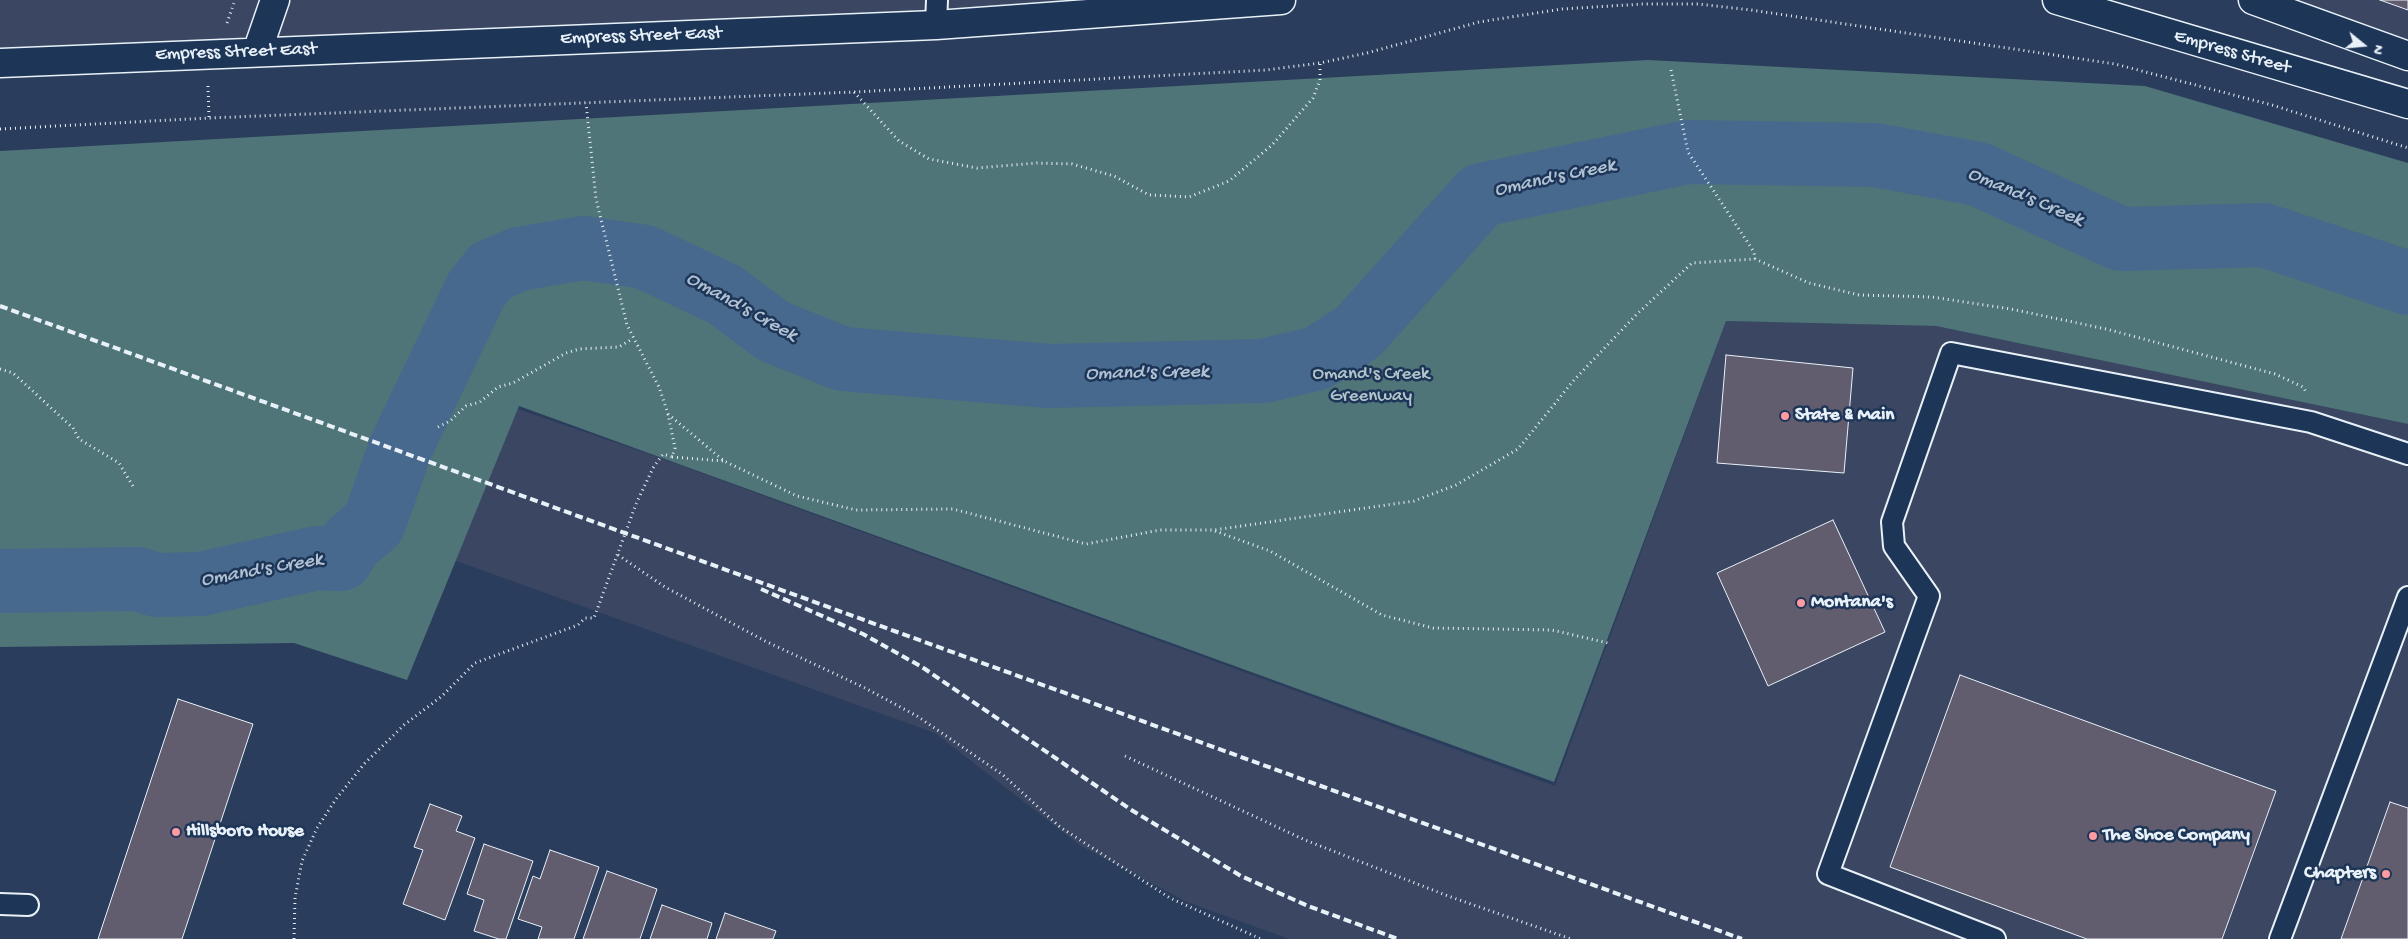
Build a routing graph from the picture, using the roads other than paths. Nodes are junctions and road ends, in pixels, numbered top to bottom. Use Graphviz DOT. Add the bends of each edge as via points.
graph roads {
  1 [pos="275,0"];
  2 [pos="1281,0"];
  3 [pos="2057,0"];
  4 [pos="2252,0"];
  5 [pos="937,13"];
  6 [pos="257,52"];
  7 [pos="2408,56"];
  8 [pos="0,63"];
  9 [pos="2408,104"];
  10 [pos="2408,454"];
  11 [pos="2408,596"];
  12 [pos="0,904"];
  13 [pos="28,905"];
  14 [pos="1995,939"];
  15 [pos="2280,939"];
  1 -- 6 [label="main road"];
  2 -- 5 [label="main road, Empress Street East"];
  3 -- 9 [label="main road, Empress Street"];
  4 -- 7 [label="main road"];
  5 -- 6 [label="main road, Empress Street East"];
  6 -- 8 [label="main road, Empress Street East"];
  10 -- 14 [label="lane" via="2311,422 1951,352 1892,522 1894,546 1929,596 1828,874"];
  11 -- 15 [label="lane"];
  12 -- 13 [label="lane"];
}
